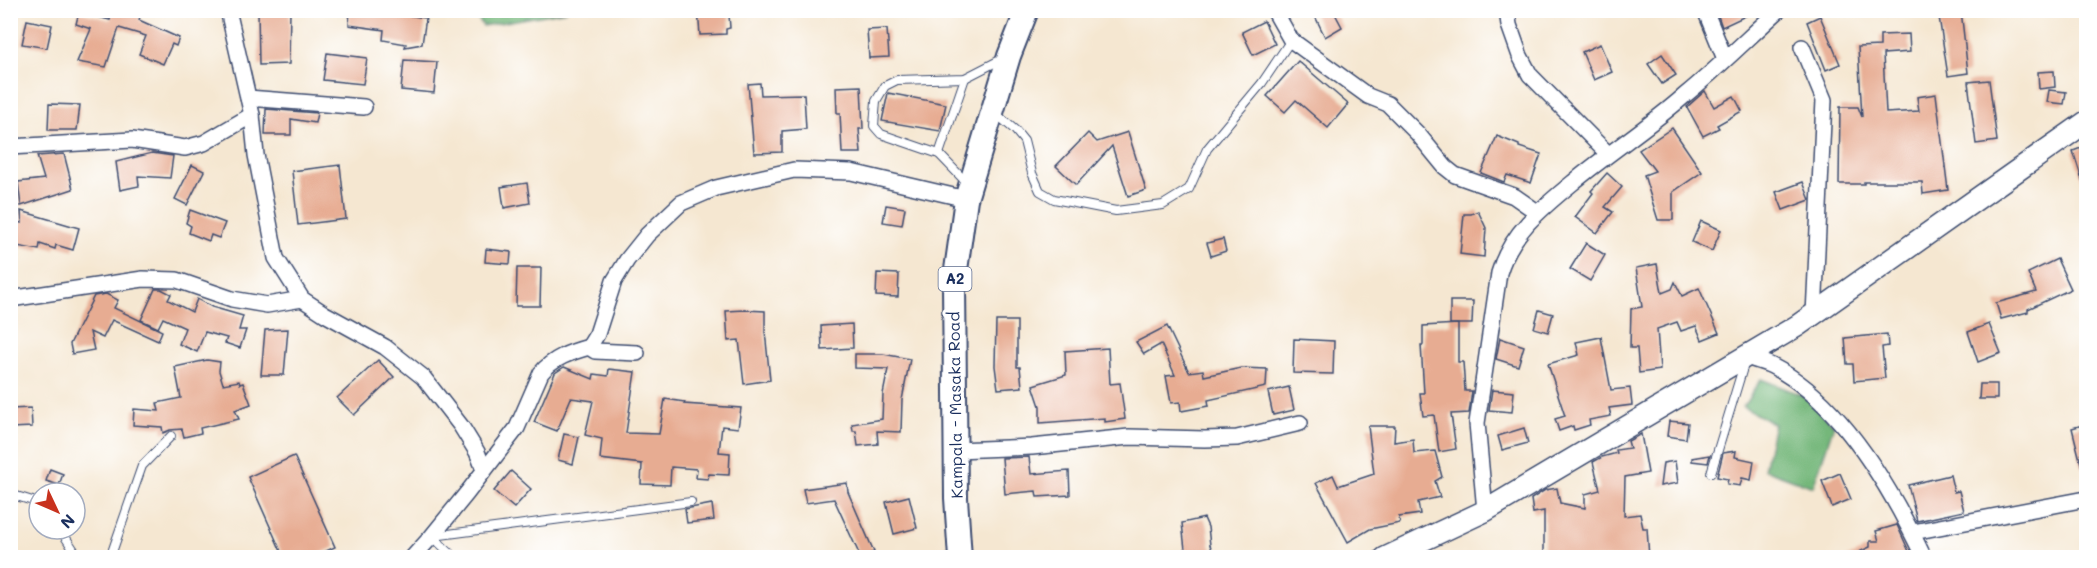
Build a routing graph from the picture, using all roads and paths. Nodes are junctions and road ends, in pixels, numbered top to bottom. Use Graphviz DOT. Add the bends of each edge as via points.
graph roads {
  1 [pos="228,10"];
  2 [pos="1027,10"];
  3 [pos="1274,10"];
  4 [pos="1507,10"];
  5 [pos="1705,10"];
  6 [pos="1779,10"];
  7 [pos="1291,40"];
  8 [pos="1802,47"];
  9 [pos="1009,56"];
  10 [pos="1725,59"];
  11 [pos="964,78"];
  12 [pos="248,98"];
  13 [pos="364,106"];
  14 [pos="992,110"];
  15 [pos="252,116"];
  16 [pos="2086,122"];
  17 [pos="10,147"];
  18 [pos="939,154"];
  19 [pos="1608,154"];
  20 [pos="968,192"];
  21 [pos="1537,212"];
  22 [pos="10,299"];
  23 [pos="302,299"];
  24 [pos="1814,315"];
  25 [pos="589,347"];
  26 [pos="637,353"];
  27 [pos="1746,357"];
  28 [pos="1300,423"];
  29 [pos="171,436"];
  30 [pos="956,450"];
  31 [pos="484,469"];
  32 [pos="1711,473"];
  33 [pos="10,494"];
  34 [pos="27,499"];
  35 [pos="2086,499"];
  36 [pos="691,502"];
  37 [pos="1485,511"];
  38 [pos="1913,532"];
  39 [pos="432,536"];
  40 [pos="68,541"];
  41 [pos="79,558"];
  42 [pos="110,558"];
  43 [pos="412,558"];
  44 [pos="455,558"];
  45 [pos="960,558"];
  46 [pos="1385,558"];
  47 [pos="1924,558"];
  1 -- 12 [label="street"];
  2 -- 9 [label="main road, Kampala - Masaka Road / A2"];
  3 -- 7 [label="street"];
  4 -- 19 [label="street" via="1509,25 1530,75"];
  5 -- 10 [label="street"];
  6 -- 10 [label="street"];
  7 -- 14 [label="lane" via="1262,83 1207,149 1189,189 1164,205 1116,212 1054,199 1040,191 1024,141"];
  7 -- 21 [label="street" via="1368,96 1388,104 1455,175 1514,196"];
  8 -- 24 [label="street" via="1824,100"];
  9 -- 11 [label="lane"];
  9 -- 14 [label="main road, Kampala - Masaka Road / A2"];
  10 -- 19 [label="street" via="1683,97"];
  11 -- 18 [label="lane"];
  11 -- 18 [label="lane" via="897,80 885,86 876,101 874,126 881,134"];
  12 -- 13 [label="street"];
  12 -- 15 [label="street"];
  14 -- 20 [label="main road, Kampala - Masaka Road / A2"];
  15 -- 17 [label="street" via="204,143 185,148 132,140"];
  15 -- 23 [label="street" via="276,258"];
  16 -- 24 [label="street"];
  18 -- 20 [label="lane"];
  19 -- 21 [label="street"];
  20 -- 25 [label="street" via="851,172 794,170 716,188 681,203 627,260 614,281"];
  20 -- 30 [label="main road, Kampala - Masaka Road / A2" via="954,284"];
  21 -- 37 [label="street" via="1504,256 1498,273 1477,423"];
  22 -- 23 [label="street" via="142,279 177,280 232,299 267,305"];
  23 -- 31 [label="street" via="385,347 423,377 461,426"];
  24 -- 27 [label="street"];
  25 -- 26 [label="street" via="595,351"];
  25 -- 31 [label="street" via="547,366 516,428"];
  27 -- 32 [label="lane"];
  27 -- 37 [label="street"];
  27 -- 38 [label="street" via="1795,381 1851,434"];
  28 -- 30 [label="street" via="1237,438 1129,437"];
  29 -- 42 [label="lane" via="142,466"];
  30 -- 45 [label="main road, Kampala - Masaka Road / A2"];
  31 -- 39 [label="street"];
  33 -- 34 [label="lane"];
  35 -- 38 [label="street"];
  36 -- 39 [label="lane"];
  37 -- 46 [label="street"];
  38 -- 47 [label="street"];
  39 -- 43 [label="street"];
  39 -- 44 [label="lane"];
  40 -- 41 [label="lane"];
}
